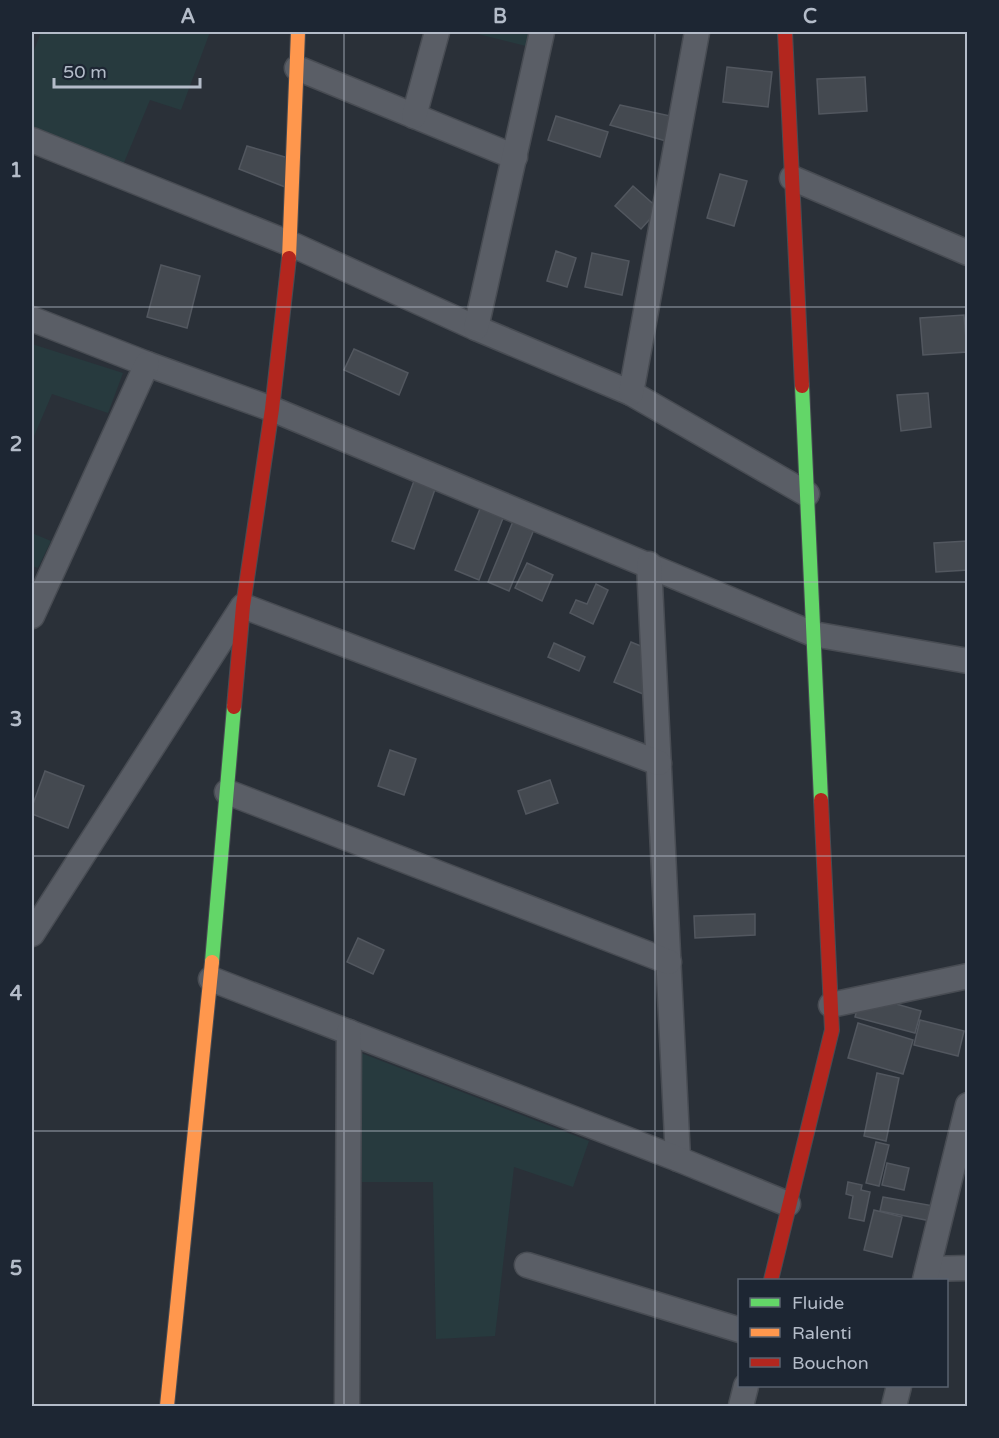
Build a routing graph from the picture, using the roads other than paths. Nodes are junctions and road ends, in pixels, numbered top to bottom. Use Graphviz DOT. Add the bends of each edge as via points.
graph roads {
  1 [pos="298,32"];
  2 [pos="437,32"];
  3 [pos="542,32"];
  4 [pos="698,32"];
  5 [pos="785,32"];
  6 [pos="297,68"];
  7 [pos="414,116"];
  8 [pos="32,140"];
  9 [pos="515,157"];
  10 [pos="792,178"];
  11 [pos="291,244"];
  12 [pos="968,253"];
  13 [pos="32,319"];
  14 [pos="476,328"];
  15 [pos="147,364"];
  16 [pos="632,393"];
  17 [pos="272,409"];
  18 [pos="807,494"];
  19 [pos="649,564"];
  20 [pos="243,606"];
  21 [pos="32,616"];
  22 [pos="813,634"];
  23 [pos="968,661"];
  24 [pos="658,763"];
  25 [pos="227,792"];
  26 [pos="32,934"];
  27 [pos="669,962"];
  28 [pos="968,976"];
  29 [pos="211,979"];
  30 [pos="831,1005"];
  31 [pos="349,1032"];
  32 [pos="968,1105"];
  33 [pos="678,1159"];
  34 [pos="788,1204"];
  35 [pos="526,1265"];
  36 [pos="968,1268"];
  37 [pos="926,1275"];
  38 [pos="771,1279"];
  39 [pos="738,1329"];
  40 [pos="746,1387"];
  41 [pos="899,1387"];
  42 [pos="167,1407"];
  43 [pos="347,1407"];
  44 [pos="741,1407"];
  45 [pos="894,1407"];
  1 -- 6 [label="street"];
  2 -- 7 [label="street"];
  3 -- 9 [label="street"];
  4 -- 16 [label="street"];
  5 -- 10 [label="street"];
  6 -- 7 [label="street"];
  6 -- 11 [label="street"];
  7 -- 9 [label="street"];
  8 -- 11 [label="street"];
  9 -- 14 [label="street"];
  10 -- 12 [label="street"];
  10 -- 18 [label="street"];
  11 -- 14 [label="street"];
  11 -- 17 [label="street"];
  13 -- 15 [label="street"];
  14 -- 16 [label="street"];
  15 -- 17 [label="street"];
  15 -- 21 [label="street"];
  16 -- 18 [label="street"];
  17 -- 19 [label="street"];
  17 -- 20 [label="street"];
  18 -- 22 [label="street"];
  19 -- 22 [label="street"];
  19 -- 24 [label="street"];
  20 -- 24 [label="street"];
  20 -- 25 [label="street"];
  20 -- 26 [label="street"];
  22 -- 23 [label="street"];
  22 -- 30 [label="street"];
  24 -- 27 [label="street"];
  25 -- 27 [label="street"];
  25 -- 29 [label="street"];
  27 -- 33 [label="street"];
  28 -- 30 [label="street"];
  29 -- 31 [label="street"];
  29 -- 42 [label="street"];
  30 -- 34 [label="street" via="832,1030"];
  31 -- 33 [label="street"];
  31 -- 43 [label="street"];
  32 -- 37 [label="street"];
  33 -- 34 [label="street"];
  34 -- 38 [label="street"];
  35 -- 39 [label="street"];
  36 -- 37 [label="street"];
  40 -- 44 [label="street"];
  41 -- 45 [label="street"];
}
